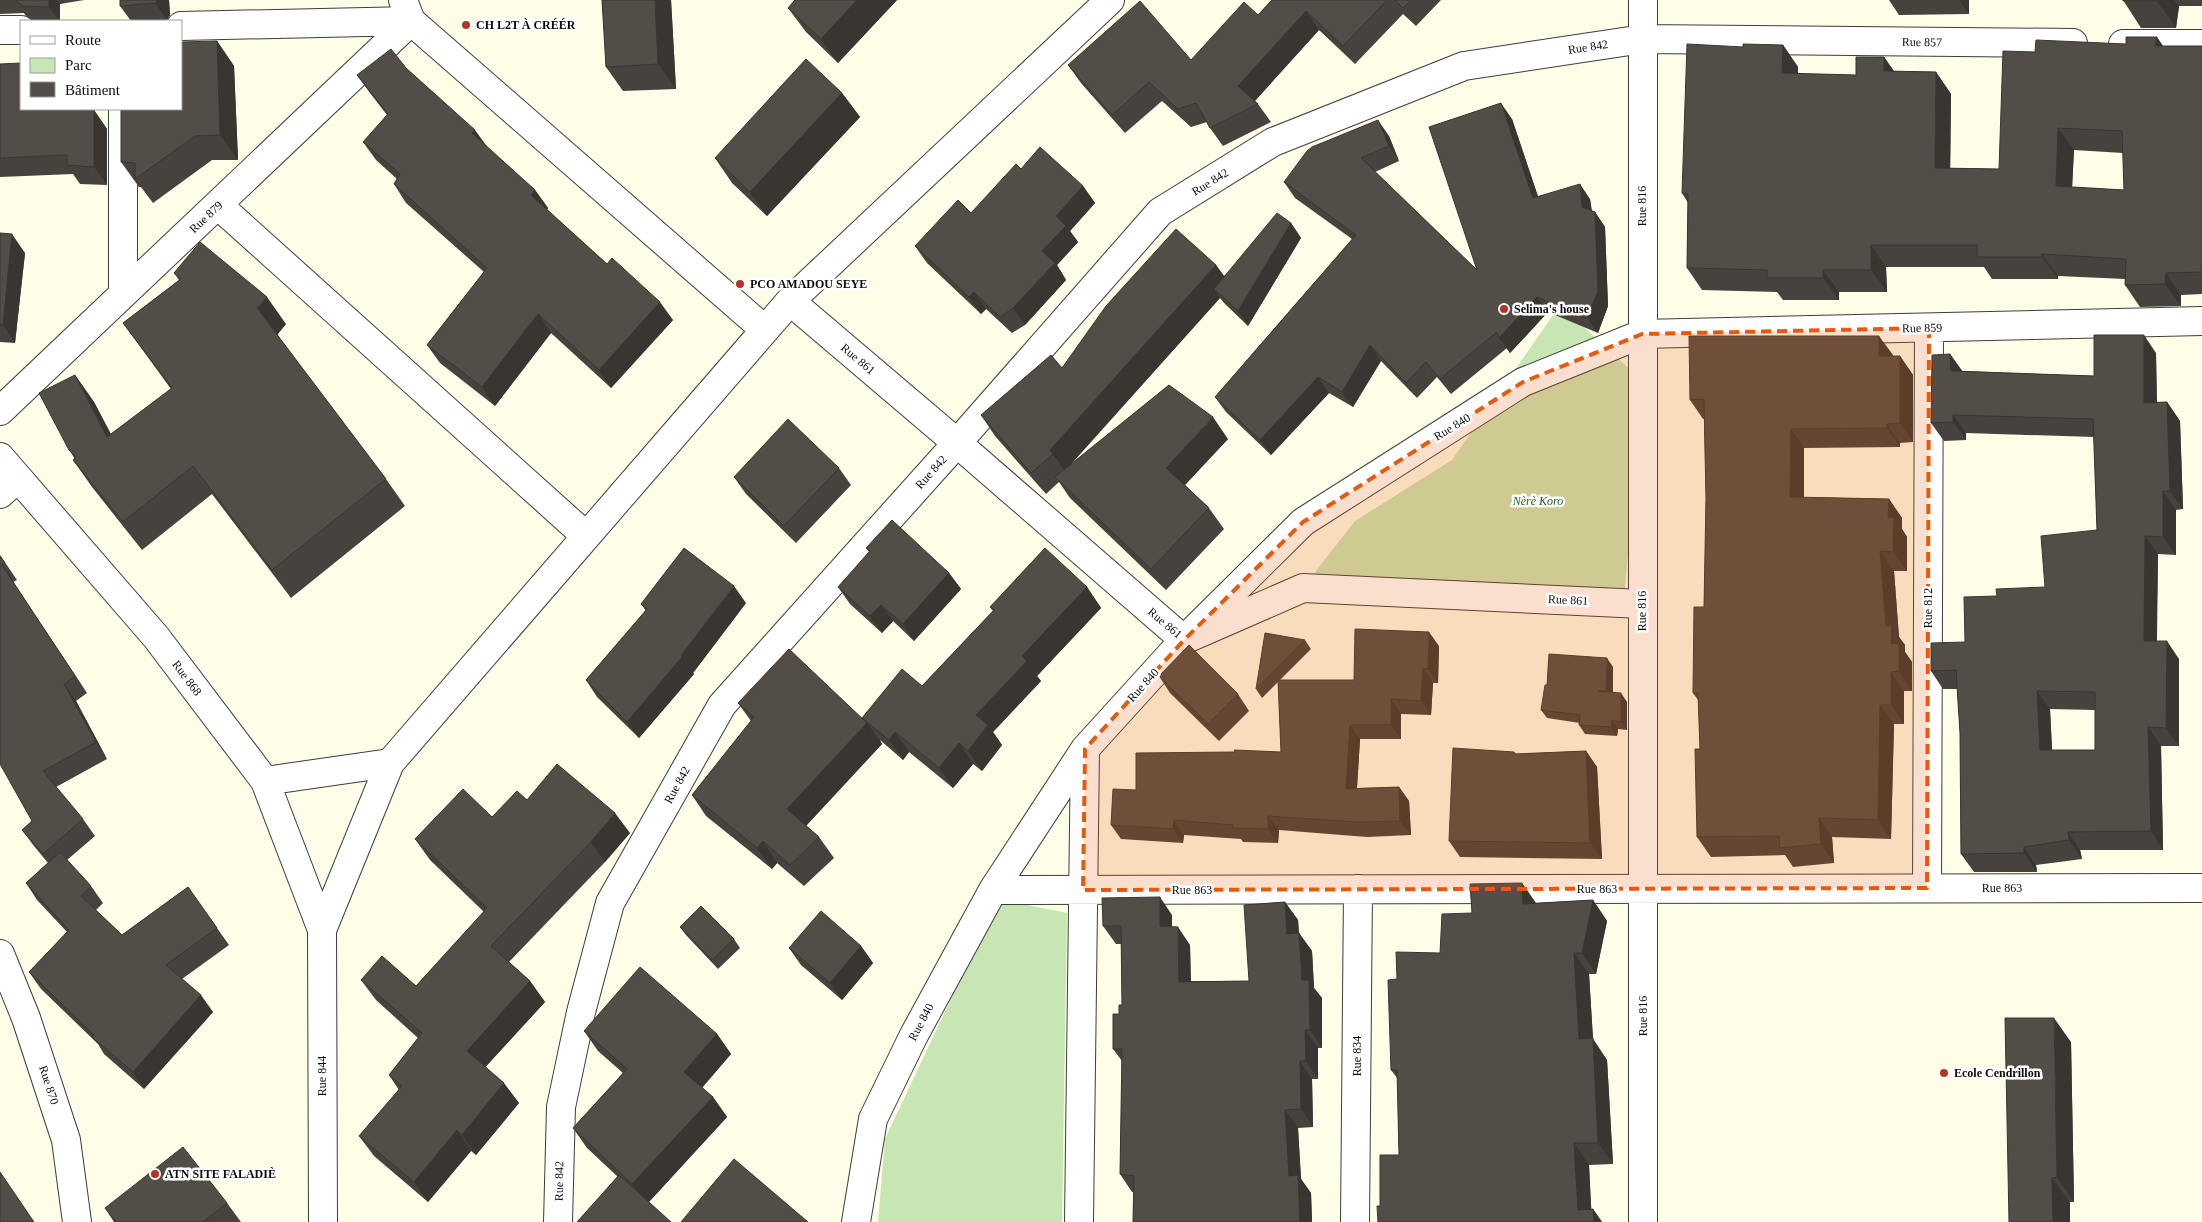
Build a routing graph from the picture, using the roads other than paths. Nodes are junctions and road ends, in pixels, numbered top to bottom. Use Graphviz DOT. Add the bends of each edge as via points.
graph roads {
  1 [pos="1110,0"];
  2 [pos="1643,0"];
  3 [pos="407,11"];
  4 [pos="182,26"];
  5 [pos="0,30"];
  6 [pos="20,30"];
  7 [pos="1643,39"];
  8 [pos="2202,44"];
  9 [pos="123,110"];
  10 [pos="218,205"];
  11 [pos="123,294"];
  12 [pos="790,301"];
  13 [pos="2202,321"];
  14 [pos="1929,328"];
  15 [pos="764,330"];
  16 [pos="1642,334"];
  17 [pos="0,411"];
  18 [pos="958,443"];
  19 [pos="0,457"];
  20 [pos="9,486"];
  21 [pos="586,536"];
  22 [pos="1642,604"];
  23 [pos="1184,640"];
  24 [pos="1085,749"];
  25 [pos="390,762"];
  26 [pos="265,781"];
  27 [pos="1927,888"];
  28 [pos="2202,888"];
  29 [pos="1642,889"];
  30 [pos="993,890"];
  31 [pos="1083,890"];
  32 [pos="1358,890"];
  33 [pos="322,930"];
  34 [pos="0,954"];
  35 [pos="77,1222"];
  36 [pos="323,1222"];
  37 [pos="558,1222"];
  38 [pos="856,1222"];
  39 [pos="1079,1222"];
  40 [pos="1355,1222"];
  41 [pos="1643,1222"];
  1 -- 12 [label="street"];
  2 -- 7 [label="street, Rue 816"];
  3 -- 4 [label="street"];
  3 -- 10 [label="street, Rue 879"];
  3 -- 15 [label="street"];
  5 -- 6 [label="street"];
  7 -- 8 [label="street, Rue 857"];
  7 -- 16 [label="street, Rue 816"];
  7 -- 18 [label="street, Rue 842" via="1464,66 1273,142 1160,212"];
  9 -- 11 [label="street"];
  10 -- 11 [label="street, Rue 879"];
  10 -- 21 [label="street"];
  11 -- 17 [label="street, Rue 879"];
  12 -- 15 [label="street"];
  12 -- 18 [label="street, Rue 861"];
  13 -- 14 [label="street, Rue 859"];
  14 -- 16 [label="street, Rue 859"];
  14 -- 27 [label="street, Rue 812"];
  15 -- 21 [label="street"];
  16 -- 22 [label="street, Rue 816"];
  16 -- 23 [label="street, Rue 840" via="1523,382 1303,522"];
  18 -- 23 [label="street, Rue 861"];
  18 -- 37 [label="street, Rue 842" via="722,705 610,902 581,1012 561,1107"];
  19 -- 20 [label="street, Rue 868"];
  20 -- 26 [label="street, Rue 868" via="156,637"];
  21 -- 25 [label="street"];
  22 -- 23 [label="street, Rue 861" via="1303,588"];
  22 -- 29 [label="street, Rue 816"];
  23 -- 24 [label="street, Rue 840"];
  24 -- 30 [label="street, Rue 840"];
  24 -- 31 [label="street"];
  25 -- 26 [label="street"];
  25 -- 33 [label="street"];
  26 -- 33 [label="street, Rue 868"];
  27 -- 28 [label="street, Rue 863"];
  27 -- 29 [label="street, Rue 863"];
  29 -- 32 [label="street, Rue 863"];
  29 -- 41 [label="street, Rue 816"];
  30 -- 31 [label="street, Rue 863"];
  30 -- 38 [label="street, Rue 840" via="914,1035 874,1119"];
  31 -- 32 [label="street, Rue 863"];
  31 -- 39 [label="street"];
  32 -- 40 [label="street, Rue 834"];
  33 -- 36 [label="street, Rue 844"];
  34 -- 35 [label="street, Rue 870" via="26,1018 66,1140"];
}
